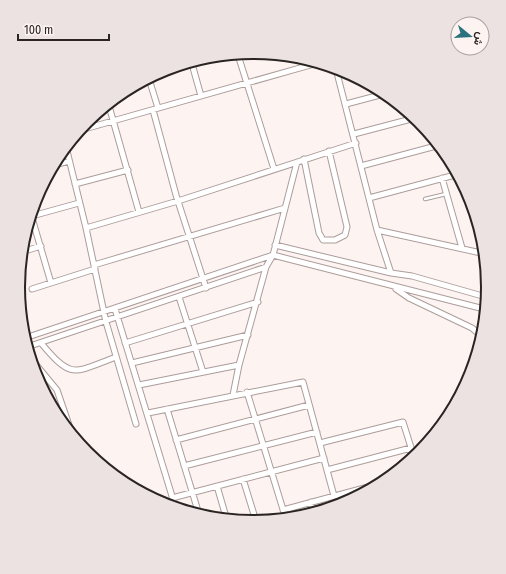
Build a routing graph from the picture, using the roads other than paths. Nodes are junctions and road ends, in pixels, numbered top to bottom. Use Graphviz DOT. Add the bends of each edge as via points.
graph roads {
  1 [pos="239,59"];
  2 [pos="308,66"];
  3 [pos="193,67"];
  4 [pos="338,75"];
  5 [pos="246,83"];
  6 [pos="150,84"];
  7 [pos="201,96"];
  8 [pos="378,96"];
  9 [pos="346,104"];
  10 [pos="110,109"];
  11 [pos="155,109"];
  12 [pos="114,120"];
  13 [pos="407,120"];
  14 [pos="91,127"];
  15 [pos="354,134"];
  16 [pos="356,143"];
  17 [pos="433,147"];
  18 [pos="328,151"];
  19 [pos="68,154"];
  20 [pos="304,159"];
  21 [pos="69,161"];
  22 [pos="297,162"];
  23 [pos="61,163"];
  24 [pos="361,166"];
  25 [pos="274,169"];
  26 [pos="128,170"];
  27 [pos="452,176"];
  28 [pos="442,178"];
  29 [pos="75,184"];
  30 [pos="447,194"];
  31 [pos="369,198"];
  32 [pos="425,199"];
  33 [pos="178,201"];
  34 [pos="79,203"];
  35 [pos="285,208"];
  36 [pos="139,212"];
  37 [pos="37,216"];
  38 [pos="34,224"];
  39 [pos="86,228"];
  40 [pos="377,230"];
  41 [pos="190,237"];
  42 [pos="275,245"];
  43 [pos="41,246"];
  44 [pos="462,248"];
  45 [pos="28,250"];
  46 [pos="478,252"];
  47 [pos="273,256"];
  48 [pos="95,267"];
  49 [pos="266,267"];
  50 [pos="391,273"];
  51 [pos="203,280"];
  52 [pos="51,283"];
  53 [pos="206,288"];
  54 [pos="396,288"];
  55 [pos="32,289"];
  56 [pos="481,296"];
  57 [pos="179,297"];
  58 [pos="258,302"];
  59 [pos="480,308"];
  60 [pos="115,309"];
  61 [pos="104,313"];
  62 [pos="117,318"];
  63 [pos="106,322"];
  64 [pos="188,323"];
  65 [pos="477,332"];
  66 [pos="248,335"];
  67 [pos="30,336"];
  68 [pos="41,342"];
  69 [pos="125,343"];
  70 [pos="33,345"];
  71 [pos="196,348"];
  72 [pos="116,357"];
  73 [pos="132,363"];
  74 [pos="239,365"];
  75 [pos="41,370"];
  76 [pos="203,372"];
  77 [pos="139,385"];
  78 [pos="247,392"];
  79 [pos="233,395"];
  80 [pos="309,405"];
  81 [pos="167,409"];
  82 [pos="148,413"];
  83 [pos="67,419"];
  84 [pos="255,419"];
  85 [pos="136,424"];
  86 [pos="317,432"];
  87 [pos="176,440"];
  88 [pos="320,443"];
  89 [pos="263,445"];
  90 [pos="411,448"];
  91 [pos="324,458"];
  92 [pos="184,466"];
  93 [pos="327,470"];
  94 [pos="271,472"];
  95 [pos="243,479"];
  96 [pos="217,486"];
  97 [pos="192,492"];
  98 [pos="348,494"];
  99 [pos="334,496"];
  100 [pos="172,498"];
  101 [pos="311,502"];
  102 [pos="312,507"];
  103 [pos="197,508"];
  104 [pos="225,513"];
  105 [pos="284,513"];
  106 [pos="254,515"];
  1 -- 5 [label="street"];
  2 -- 5 [label="street"];
  3 -- 7 [label="street"];
  4 -- 9 [label="street"];
  5 -- 7 [label="street"];
  5 -- 25 [label="street"];
  6 -- 11 [label="street"];
  7 -- 11 [label="street"];
  8 -- 9 [label="street"];
  9 -- 15 [label="street"];
  10 -- 12 [label="street"];
  11 -- 12 [label="street"];
  11 -- 33 [label="street"];
  12 -- 14 [label="street"];
  12 -- 26 [label="street"];
  13 -- 15 [label="street"];
  15 -- 16 [label="street"];
  16 -- 18 [label="street"];
  16 -- 24 [label="street"];
  17 -- 24 [label="street"];
  18 -- 20 [label="street"];
  18 -- 20 [label="street" via="347,227 345,235 338,239 323,240 319,233"];
  19 -- 21 [label="street"];
  20 -- 22 [label="street"];
  21 -- 23 [label="street"];
  21 -- 29 [label="street"];
  22 -- 25 [label="street"];
  22 -- 35 [label="street"];
  24 -- 31 [label="street"];
  25 -- 33 [label="street"];
  26 -- 29 [label="street"];
  26 -- 36 [label="street"];
  27 -- 28 [label="street"];
  28 -- 30 [label="street"];
  28 -- 31 [label="street"];
  29 -- 34 [label="street"];
  30 -- 32 [label="lane"];
  30 -- 44 [label="street"];
  31 -- 40 [label="street"];
  33 -- 36 [label="street"];
  33 -- 41 [label="street"];
  34 -- 37 [label="street"];
  34 -- 39 [label="street"];
  35 -- 41 [label="street"];
  35 -- 42 [label="street"];
  36 -- 39 [label="street"];
  38 -- 43 [label="street"];
  39 -- 48 [label="street"];
  40 -- 44 [label="street"];
  40 -- 50 [label="street"];
  41 -- 48 [label="street"];
  41 -- 51 [label="street"];
  42 -- 47 [label="street"];
  42 -- 50 [label="street"];
  43 -- 45 [label="street"];
  43 -- 52 [label="street"];
  44 -- 46 [label="street"];
  47 -- 49 [label="street"];
  47 -- 51 [label="street"];
  47 -- 54 [label="street"];
  48 -- 52 [label="street"];
  48 -- 61 [label="street"];
  49 -- 53 [label="street"];
  49 -- 58 [label="street"];
  50 -- 56 [label="street" via="412,276"];
  51 -- 53 [label="street"];
  51 -- 60 [label="street"];
  52 -- 55 [label="street"];
  53 -- 57 [label="street"];
  54 -- 59 [label="street"];
  54 -- 65 [label="street" via="409,298"];
  57 -- 62 [label="street"];
  57 -- 64 [label="street"];
  58 -- 64 [label="street"];
  58 -- 66 [label="street"];
  60 -- 61 [label="street"];
  60 -- 62 [label="street"];
  61 -- 63 [label="street"];
  61 -- 67 [label="street"];
  62 -- 63 [label="street"];
  62 -- 69 [label="street"];
  63 -- 68 [label="street"];
  63 -- 72 [label="street"];
  64 -- 69 [label="street"];
  64 -- 71 [label="street"];
  66 -- 71 [label="street"];
  66 -- 74 [label="street"];
  68 -- 70 [label="street"];
  68 -- 72 [label="street" via="62,367 72,370 86,368"];
  69 -- 73 [label="street"];
  71 -- 73 [label="street"];
  71 -- 76 [label="street"];
  72 -- 85 [label="street"];
  73 -- 77 [label="street"];
  74 -- 76 [label="street"];
  74 -- 79 [label="street"];
  75 -- 83 [label="street" via="57,390"];
  76 -- 77 [label="street"];
  77 -- 82 [label="street"];
  78 -- 79 [label="street"];
  78 -- 80 [label="street" via="303,382"];
  78 -- 84 [label="street"];
  79 -- 81 [label="street"];
  80 -- 84 [label="street"];
  80 -- 86 [label="street"];
  81 -- 82 [label="street"];
  81 -- 87 [label="street"];
  82 -- 100 [label="street"];
  84 -- 87 [label="street"];
  84 -- 89 [label="street"];
  86 -- 88 [label="street"];
  86 -- 89 [label="street"];
  87 -- 92 [label="street"];
  88 -- 90 [label="street" via="403,422"];
  88 -- 91 [label="street"];
  89 -- 92 [label="street"];
  89 -- 94 [label="street"];
  90 -- 93 [label="street"];
  91 -- 93 [label="street"];
  91 -- 94 [label="street"];
  92 -- 97 [label="street"];
  93 -- 99 [label="street"];
  94 -- 95 [label="street"];
  94 -- 105 [label="street"];
  95 -- 96 [label="street"];
  95 -- 106 [label="street"];
  96 -- 97 [label="street"];
  96 -- 104 [label="street"];
  97 -- 100 [label="street"];
  97 -- 103 [label="street"];
  98 -- 99 [label="street"];
  99 -- 101 [label="street"];
  101 -- 102 [label="street"];
  101 -- 105 [label="street"];
}
